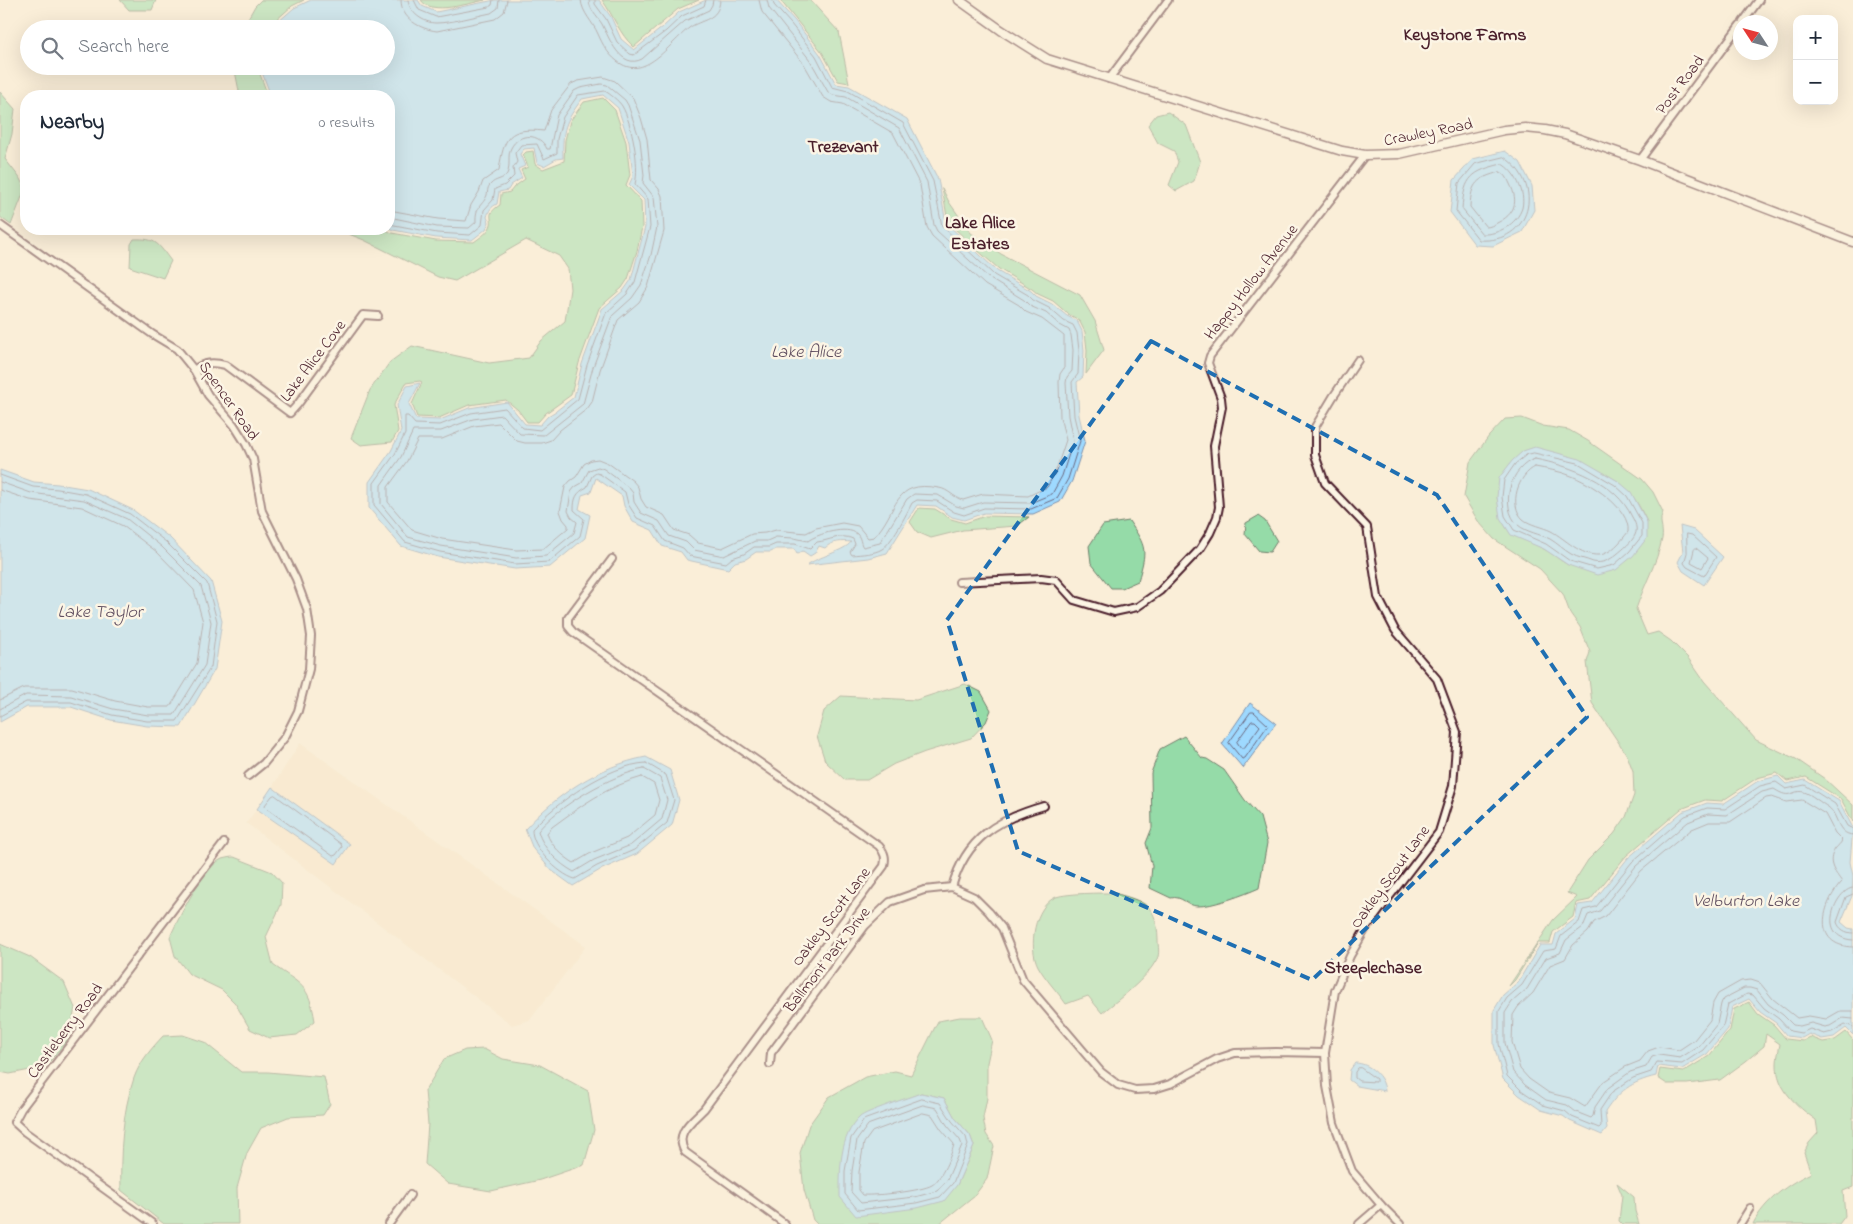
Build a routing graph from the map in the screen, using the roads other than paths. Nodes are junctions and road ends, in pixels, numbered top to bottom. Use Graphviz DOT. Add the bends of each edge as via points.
graph roads {
  1 [pos="959,0"];
  2 [pos="1168,0"];
  3 [pos="1759,0"];
  4 [pos="1748,15"];
  5 [pos="1733,36"];
  6 [pos="1109,79"];
  7 [pos="1365,155"];
  8 [pos="1640,160"];
  9 [pos="0,224"];
  10 [pos="1853,242"];
  11 [pos="378,316"];
  12 [pos="1358,360"];
  13 [pos="194,370"];
  14 [pos="612,559"];
  15 [pos="959,582"];
  16 [pos="248,776"];
  17 [pos="1044,806"];
  18 [pos="224,843"];
  19 [pos="952,887"];
  20 [pos="1325,1054"];
  21 [pos="770,1064"];
  22 [pos="410,1195"];
  23 [pos="1381,1205"];
  24 [pos="1750,1208"];
  25 [pos="153,1224"];
  26 [pos="389,1224"];
  27 [pos="785,1224"];
  28 [pos="1359,1224"];
  29 [pos="1400,1224"];
  30 [pos="1740,1224"];
  1 -- 6 [label="street, Crawley Road" via="1047,59"];
  2 -- 6 [label="street"];
  3 -- 4 [label="street, Post Road"];
  5 -- 8 [label="street, Post Road"];
  6 -- 7 [label="street, Crawley Road" via="1342,151"];
  7 -- 8 [label="street, Crawley Road" via="1399,154 1525,128 1566,134"];
  7 -- 15 [label="street, Happy Hollow Avenue" via="1210,356 1208,363 1222,407 1214,446 1219,507 1210,533 1184,567 1160,591 1137,607 1114,612 1074,600 1056,580"];
  8 -- 10 [label="street, Crawley Road"];
  9 -- 13 [label="street, Spencer Road" via="176,349"];
  11 -- 13 [label="street, Lake Alice Cove" via="363,314 290,413 225,365 199,365"];
  12 -- 20 [label="street, Oakley Scout Lane" via="1315,427 1315,455 1325,484 1367,527 1378,597 1395,630 1437,680 1457,732 1453,786 1439,832 1350,956 1336,991"];
  13 -- 16 [label="street, Spencer Road" via="208,395 234,425 253,459 262,511 296,579 307,609 311,636 309,669 298,711 285,737 264,763"];
  14 -- 27 [label="street, Oakley Scott Lane" via="568,618 568,626 573,632 879,846 885,858 884,866 704,1110 681,1136 685,1152"];
  17 -- 19 [label="street" via="1017,814 985,833 957,871"];
  18 -- 25 [label="street, Castleberry Road" via="14,1122"];
  19 -- 20 [label="street" via="974,897 989,912 1002,928 1023,980 1101,1072 1118,1085 1135,1090 1154,1090 1235,1053"];
  19 -- 21 [label="street, Ballmont Park Drive" via="924,890 890,902 865,926 771,1053"];
  20 -- 23 [label="street, Oakley Scout Lane" via="1334,1123 1352,1171"];
  22 -- 26 [label="street"];
  23 -- 28 [label="street"];
  23 -- 29 [label="street, Oakley Scout Lane"];
  24 -- 30 [label="street"];
}
